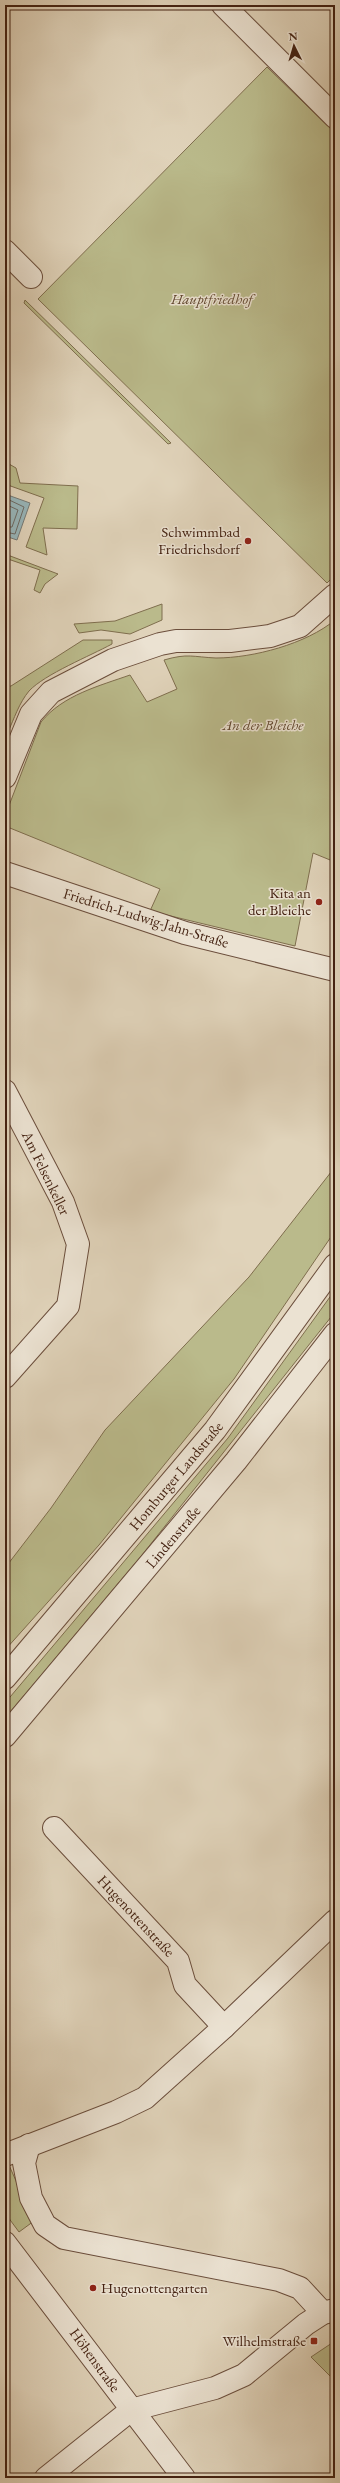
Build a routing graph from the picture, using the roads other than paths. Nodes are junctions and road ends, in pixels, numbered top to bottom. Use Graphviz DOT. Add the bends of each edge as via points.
graph roads {
  1 [pos="223,5"];
  2 [pos="335,117"];
  3 [pos="5,251"];
  4 [pos="31,277"];
  5 [pos="335,595"];
  6 [pos="5,777"];
  7 [pos="5,873"];
  8 [pos="335,970"];
  9 [pos="5,1091"];
  10 [pos="335,1265"];
  11 [pos="335,1334"];
  12 [pos="5,1377"];
  13 [pos="5,1678"];
  14 [pos="5,1736"];
  15 [pos="54,1828"];
  16 [pos="335,1921"];
  17 [pos="224,2027"];
  18 [pos="15,2151"];
  19 [pos="5,2243"];
  20 [pos="329,2311"];
  21 [pos="131,2410"];
  22 [pos="46,2478"];
  23 [pos="184,2478"];
  1 -- 2 [label="street"];
  3 -- 4 [label="street"];
  5 -- 6 [label="street" via="315,614 292,628 230,641 176,641 160,644 113,660 51,692 31,714"];
  7 -- 8 [label="street, Friedrich-Ludwig-Jahn-Straße" via="185,933"];
  9 -- 12 [label="street, Am Felsenkeller" via="63,1202 78,1244 68,1306"];
  10 -- 13 [label="street, Homburger Landstraße" via="215,1430"];
  11 -- 14 [label="street, Lindenstraße" via="236,1461"];
  15 -- 17 [label="street, Hugenottenstraße" via="178,1961 185,1985"];
  16 -- 17 [label="street"];
  17 -- 18 [label="street" via="145,2098 116,2112"];
  18 -- 20 [label="street" via="24,2163 31,2198 45,2225 64,2238 279,2280 300,2288"];
  19 -- 21 [label="street, Höhenstraße"];
  20 -- 21 [label="street" via="306,2324 244,2375 214,2388"];
  21 -- 22 [label="street"];
  21 -- 23 [label="street, Höhenstraße"];
}
